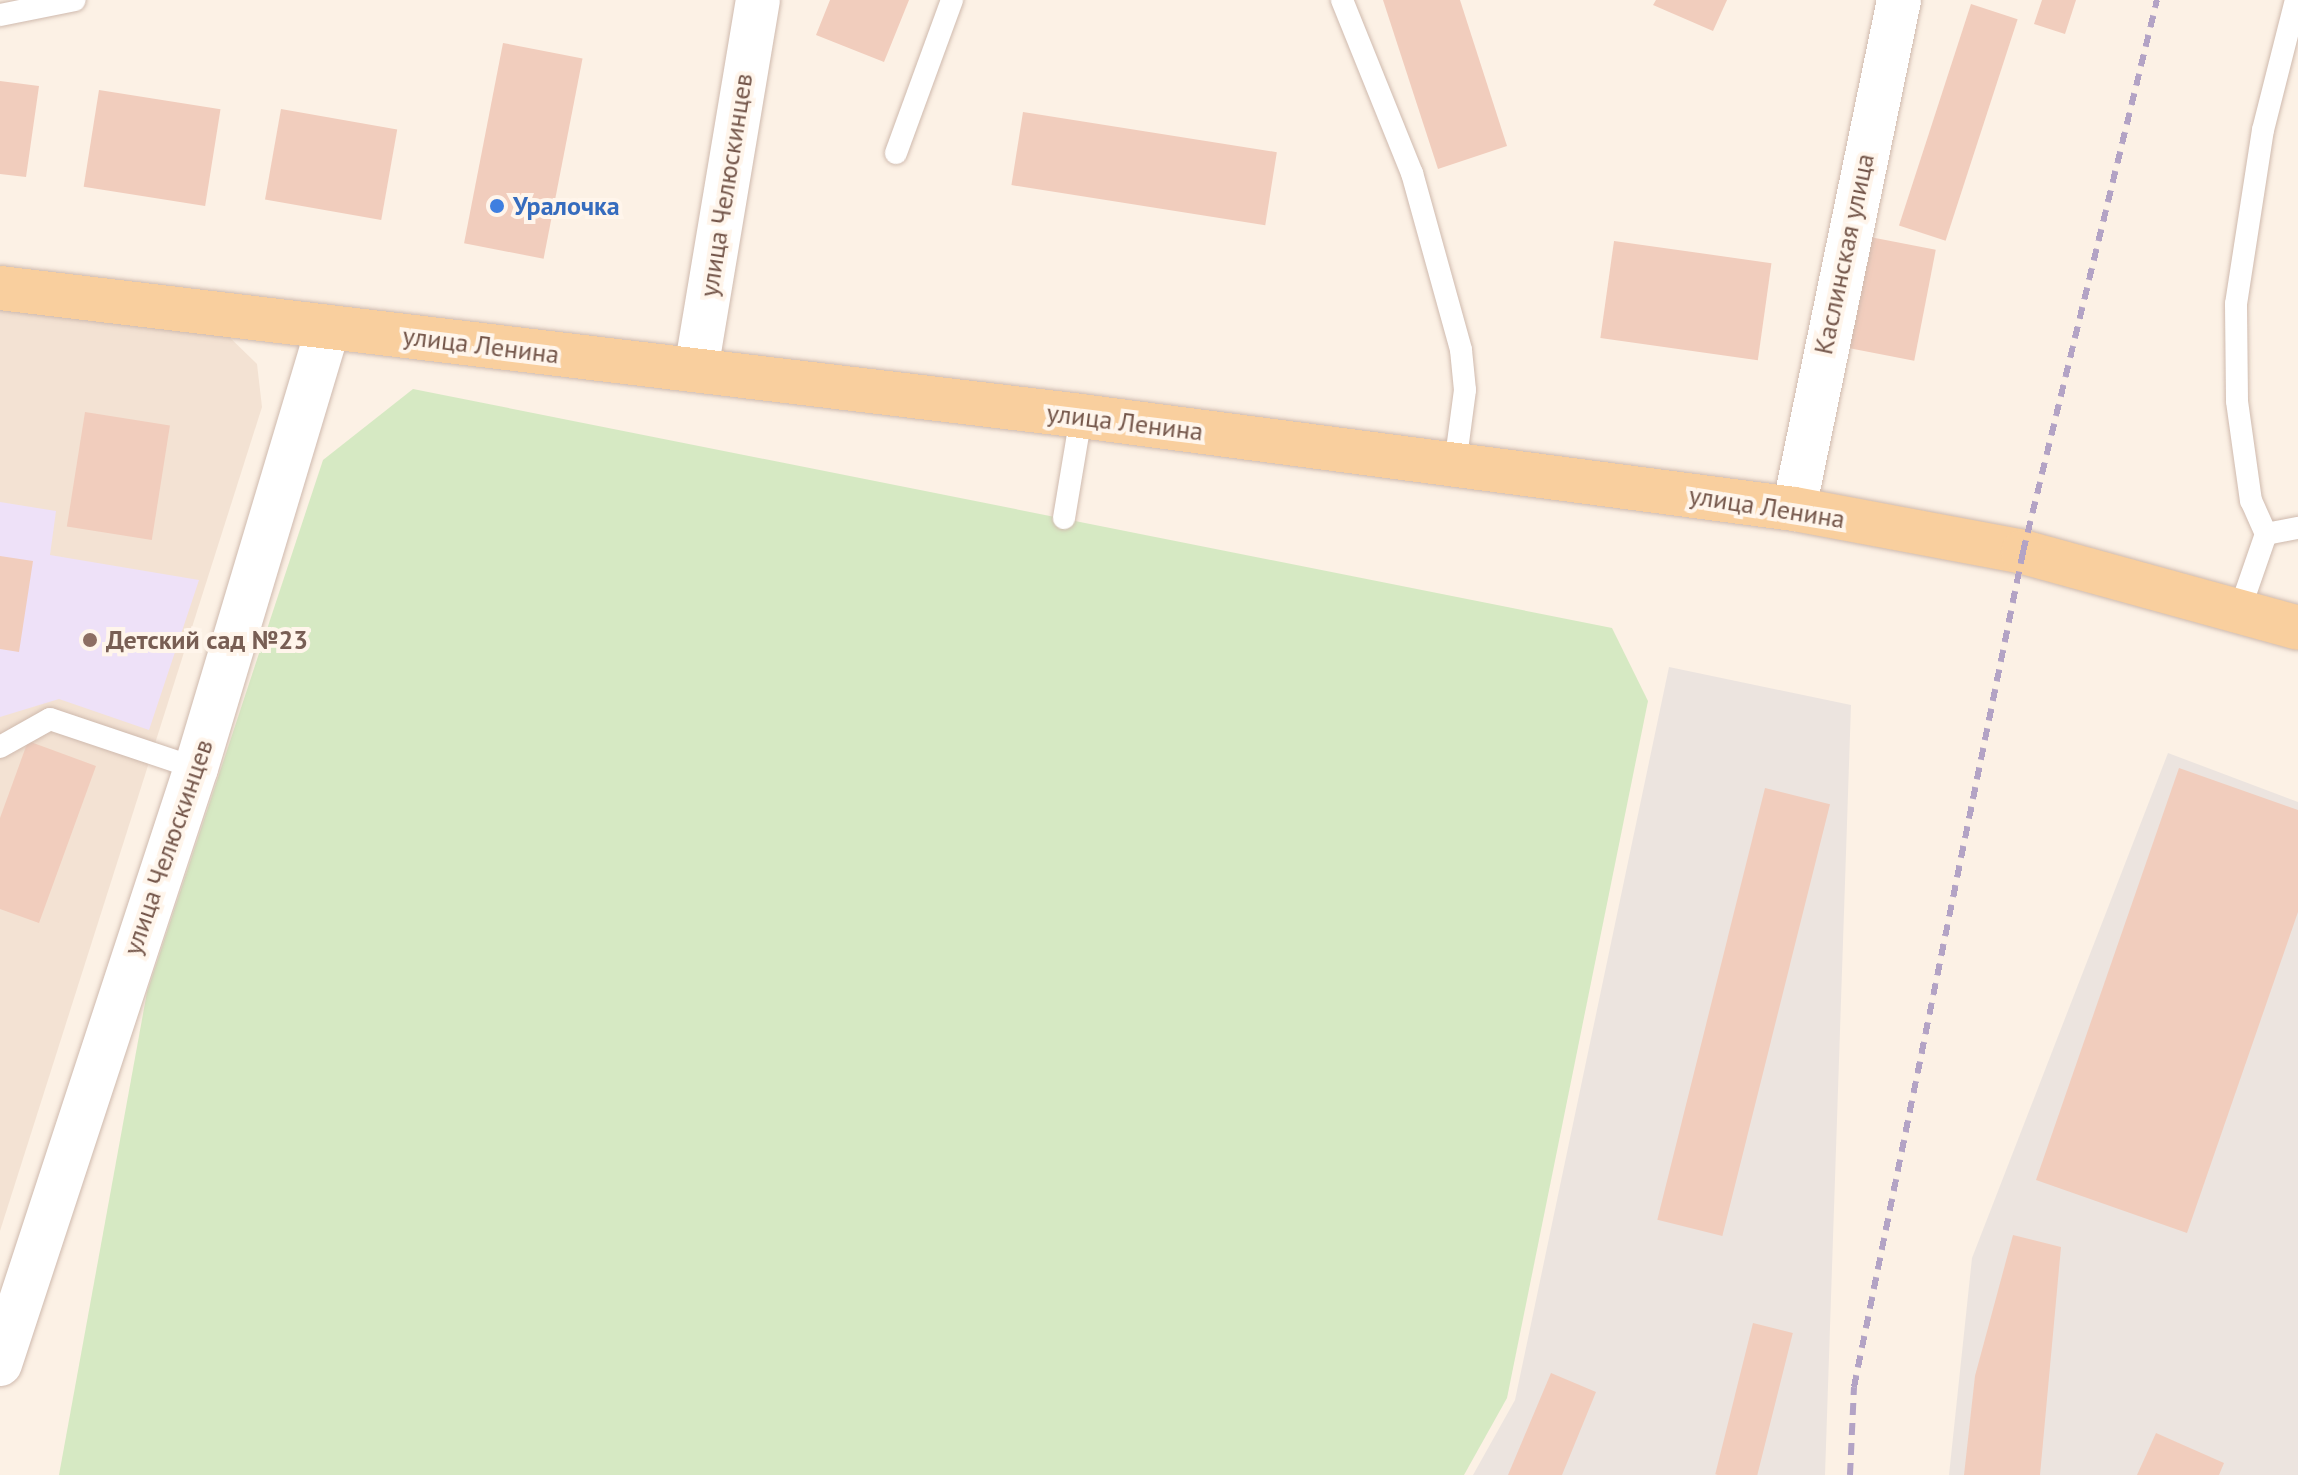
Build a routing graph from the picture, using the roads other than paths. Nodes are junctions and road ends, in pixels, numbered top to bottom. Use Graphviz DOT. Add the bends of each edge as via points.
graph roads {
  1 [pos="75,0"];
  2 [pos="758,0"];
  3 [pos="952,0"];
  4 [pos="1342,0"];
  5 [pos="1899,0"];
  6 [pos="2296,0"];
  7 [pos="0,15"];
  8 [pos="896,153"];
  9 [pos="0,288"];
  10 [pos="328,327"];
  11 [pos="696,370"];
  12 [pos="1081,416"];
  13 [pos="1455,465"];
  14 [pos="1794,509"];
  15 [pos="1064,518"];
  16 [pos="2298,528"];
  17 [pos="2266,534"];
  18 [pos="2240,609"];
  19 [pos="2298,628"];
  20 [pos="0,747"];
  21 [pos="196,768"];
  22 [pos="0,1364"];
  1 -- 7 [label="lane"];
  2 -- 11 [label="street, улица Челюскинцев"];
  3 -- 8 [label="lane"];
  4 -- 13 [label="lane" via="1412,173 1461,350 1465,390"];
  5 -- 14 [label="street, Каслинская улица"];
  6 -- 17 [label="lane" via="2263,130 2236,304 2237,401 2251,501"];
  9 -- 10 [label="main road, улица Ленина"];
  10 -- 11 [label="main road, улица Ленина"];
  10 -- 21 [label="street, улица Челюскинцев"];
  11 -- 12 [label="main road, улица Ленина"];
  12 -- 13 [label="main road, улица Ленина"];
  12 -- 15 [label="lane"];
  13 -- 14 [label="main road, улица Ленина"];
  14 -- 18 [label="main road, улица Ленина" via="2010,549"];
  16 -- 17 [label="lane"];
  17 -- 18 [label="lane"];
  18 -- 19 [label="main road, улица Ленина"];
  20 -- 21 [label="lane" via="50,719"];
  21 -- 22 [label="street, улица Челюскинцев"];
}
